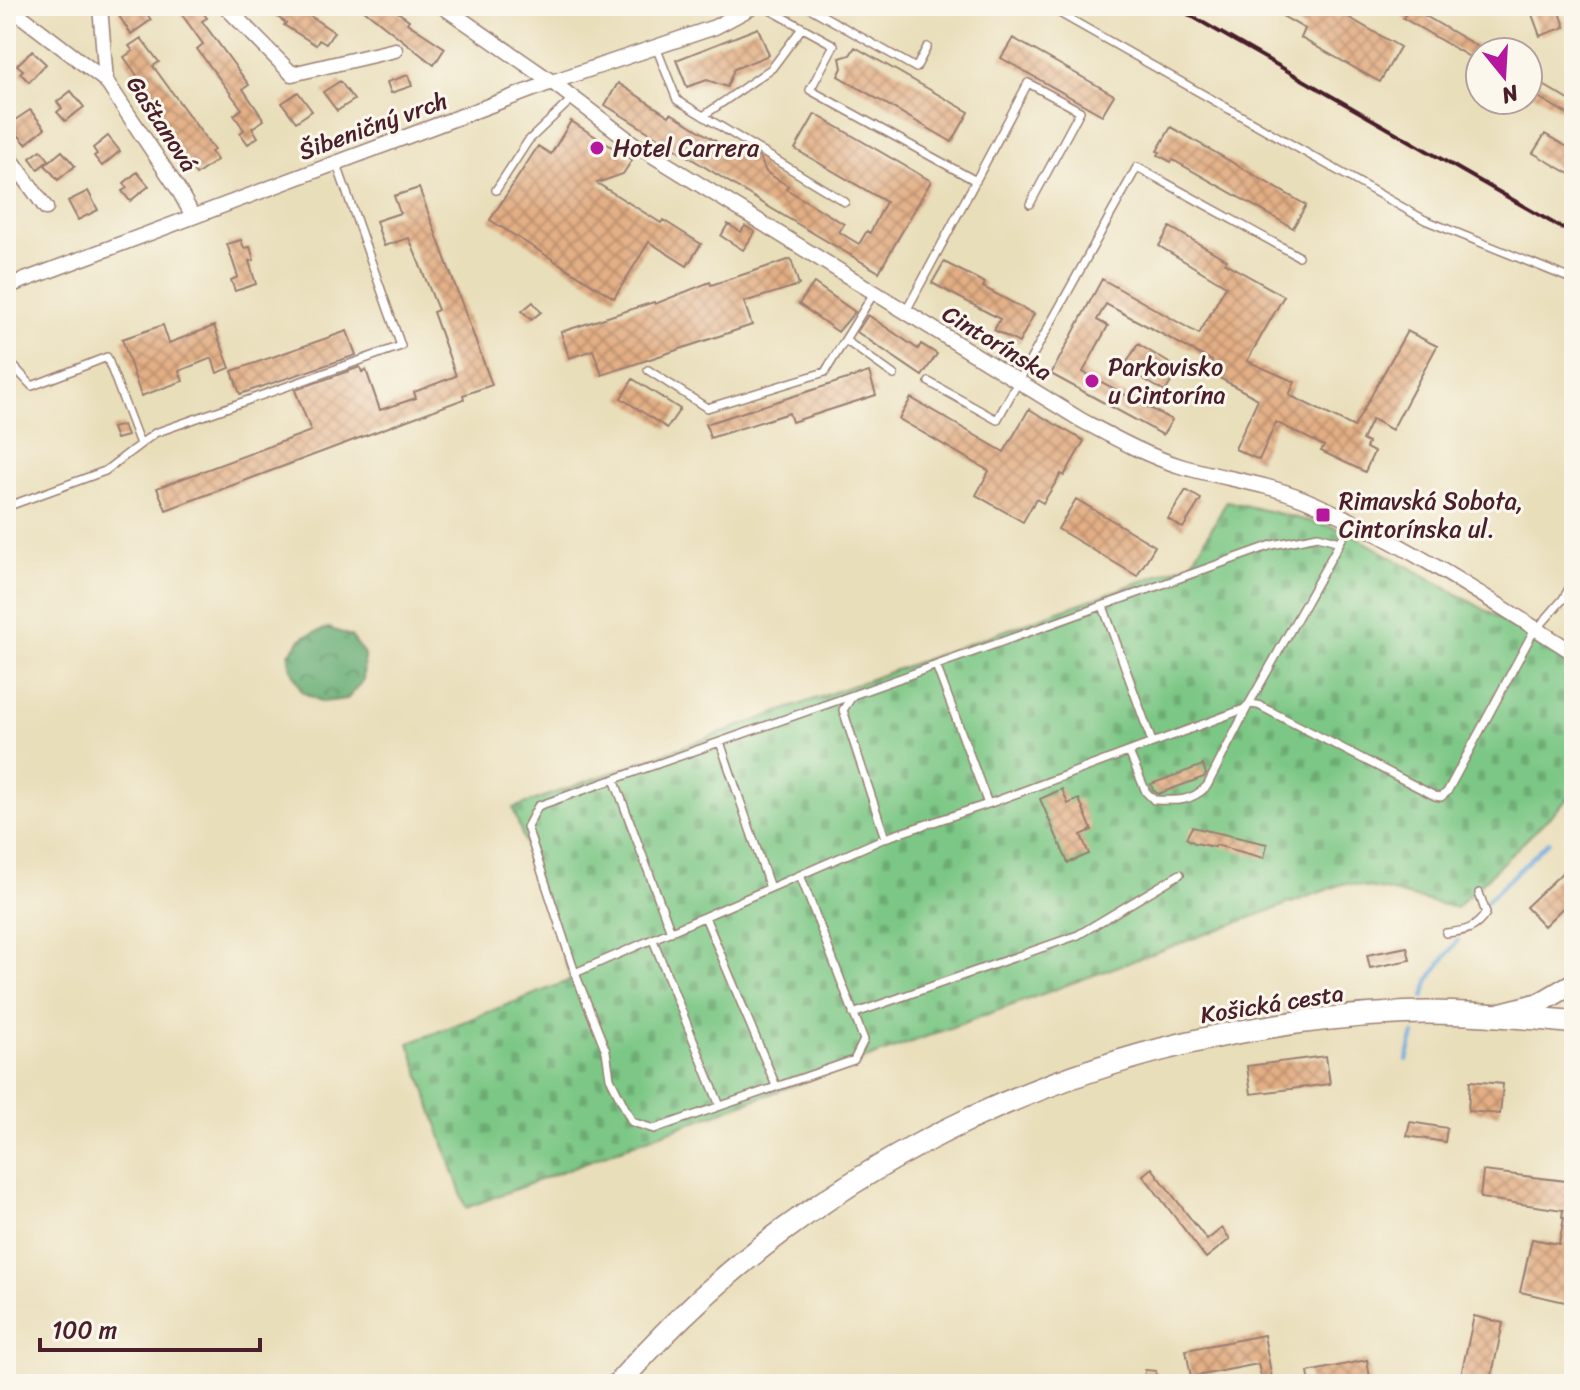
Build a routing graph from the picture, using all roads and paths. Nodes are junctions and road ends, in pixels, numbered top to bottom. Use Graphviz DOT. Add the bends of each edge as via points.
graph roads {
  1 [pos="8,6"];
  2 [pos="100,6"];
  3 [pos="225,6"];
  4 [pos="442,6"];
  5 [pos="754,6"];
  6 [pos="763,6"];
  7 [pos="806,6"];
  8 [pos="1047,6"];
  9 [pos="802,28"];
  10 [pos="656,47"];
  11 [pos="927,47"];
  12 [pos="395,50"];
  13 [pos="106,81"];
  14 [pos="552,82"];
  15 [pos="573,98"];
  16 [pos="703,116"];
  17 [pos="6,152"];
  18 [pos="336,162"];
  19 [pos="976,181"];
  20 [pos="496,190"];
  21 [pos="845,202"];
  22 [pos="1030,204"];
  23 [pos="46,208"];
  24 [pos="193,216"];
  25 [pos="1298,256"];
  26 [pos="1574,280"];
  27 [pos="6,287"];
  28 [pos="874,293"];
  29 [pos="905,313"];
  30 [pos="845,340"];
  31 [pos="6,358"];
  32 [pos="648,370"];
  33 [pos="894,375"];
  34 [pos="929,382"];
  35 [pos="1018,382"];
  36 [pos="140,444"];
  37 [pos="6,507"];
  38 [pos="1358,524"];
  39 [pos="1340,542"];
  40 [pos="1574,580"];
  41 [pos="1103,606"];
  42 [pos="1537,630"];
  43 [pos="1574,653"];
  44 [pos="936,665"];
  45 [pos="853,695"];
  46 [pos="1249,704"];
  47 [pos="720,742"];
  48 [pos="1152,742"];
  49 [pos="1129,752"];
  50 [pos="614,779"];
  51 [pos="988,804"];
  52 [pos="885,838"];
  53 [pos="1180,874"];
  54 [pos="800,875"];
  55 [pos="770,888"];
  56 [pos="1479,893"];
  57 [pos="705,917"];
  58 [pos="671,932"];
  59 [pos="1446,933"];
  60 [pos="653,940"];
  61 [pos="575,973"];
  62 [pos="1574,983"];
  63 [pos="853,1014"];
  64 [pos="1495,1015"];
  65 [pos="1574,1022"];
  66 [pos="776,1086"];
  67 [pos="720,1106"];
  68 [pos="618,1384"];
  1 -- 13 [label="street, Gaštanová"];
  2 -- 13 [label="street"];
  3 -- 12 [label="street" via="292,74"];
  4 -- 14 [label="street, Cintorínska"];
  5 -- 10 [label="street, Šibeničný vrch" via="715,27"];
  6 -- 9 [label="lane"];
  7 -- 11 [label="lane" via="916,68"];
  8 -- 26 [label="lane" via="1425,220"];
  9 -- 16 [label="lane" via="772,68"];
  9 -- 19 [label="lane" via="834,45 810,90"];
  10 -- 14 [label="street, Šibeničný vrch"];
  10 -- 16 [label="lane" via="677,100"];
  13 -- 24 [label="street, Gaštanová"];
  14 -- 15 [label="street, Cintorínska"];
  14 -- 18 [label="street, Šibeničný vrch"];
  15 -- 20 [label="lane" via="528,141"];
  15 -- 28 [label="street, Cintorínska" via="634,144"];
  16 -- 21 [label="lane"];
  17 -- 23 [label="street"];
  18 -- 24 [label="street, Šibeničný vrch"];
  18 -- 36 [label="lane" via="401,346 155,433"];
  19 -- 22 [label="lane" via="1028,83 1080,111"];
  19 -- 29 [label="lane"];
  24 -- 27 [label="street, Šibeničný vrch"];
  25 -- 35 [label="lane" via="1137,167"];
  28 -- 29 [label="street, Cintorínska"];
  28 -- 30 [label="lane"];
  29 -- 35 [label="street, Cintorínska"];
  30 -- 32 [label="lane" via="825,372 707,408"];
  30 -- 33 [label="lane"];
  31 -- 36 [label="lane" via="32,386 107,357"];
  34 -- 35 [label="lane" via="997,420"];
  35 -- 38 [label="street, Cintorínska" via="1129,446 1300,498"];
  36 -- 37 [label="lane" via="105,471"];
  38 -- 39 [label="lane"];
  38 -- 42 [label="street, Cintorínska"];
  39 -- 41 [label="lane" via="1318,536 1272,545"];
  39 -- 46 [label="lane"];
  40 -- 42 [label="lane"];
  41 -- 44 [label="lane"];
  41 -- 48 [label="lane"];
  42 -- 43 [label="street, Cintorínska"];
  42 -- 46 [label="lane" via="1441,797"];
  44 -- 45 [label="lane"];
  44 -- 51 [label="lane"];
  45 -- 47 [label="lane"];
  45 -- 52 [label="lane" via="843,710"];
  46 -- 48 [label="lane"];
  46 -- 49 [label="lane" via="1197,796 1154,800"];
  47 -- 50 [label="lane"];
  47 -- 55 [label="lane"];
  48 -- 49 [label="lane"];
  49 -- 51 [label="lane"];
  50 -- 58 [label="lane"];
  50 -- 61 [label="lane" via="538,806 527,827"];
  51 -- 52 [label="lane"];
  52 -- 54 [label="lane"];
  53 -- 63 [label="lane" via="1078,935"];
  54 -- 55 [label="lane"];
  54 -- 63 [label="lane"];
  55 -- 57 [label="lane"];
  56 -- 59 [label="lane" via="1486,913 1479,923 1471,930"];
  57 -- 58 [label="lane"];
  57 -- 66 [label="lane"];
  58 -- 60 [label="lane"];
  60 -- 61 [label="lane"];
  60 -- 67 [label="lane"];
  61 -- 67 [label="lane" via="606,1051 610,1078 632,1122 654,1129"];
  62 -- 64 [label="street" via="1540,1003"];
  63 -- 66 [label="lane" via="864,1040 854,1060"];
  64 -- 65 [label="main road, Košická cesta"];
  64 -- 68 [label="main road, Košická cesta" via="1405,1013 1226,1035 1127,1058 989,1110 904,1151 778,1233 707,1292"];
  66 -- 67 [label="lane"];
}
